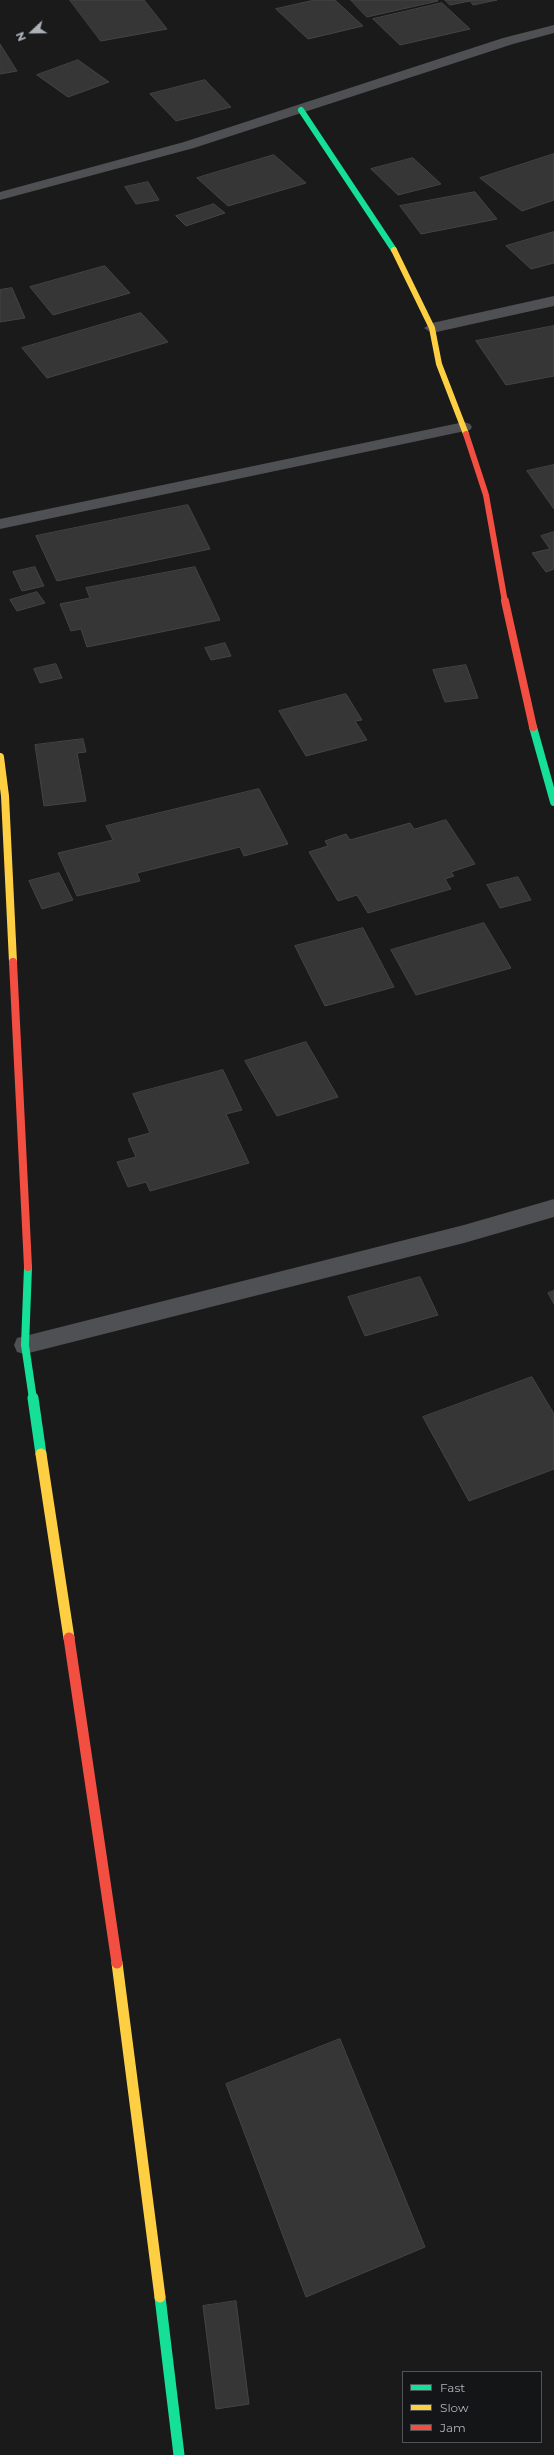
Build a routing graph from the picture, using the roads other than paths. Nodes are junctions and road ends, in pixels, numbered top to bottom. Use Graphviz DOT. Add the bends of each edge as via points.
graph roads {
  1 [pos="554,29"];
  2 [pos="301,110"];
  3 [pos="0,196"];
  4 [pos="554,301"];
  5 [pos="432,328"];
  6 [pos="464,426"];
  7 [pos="0,524"];
  8 [pos="0,757"];
  9 [pos="554,802"];
  10 [pos="554,1208"];
  11 [pos="25,1344"];
  12 [pos="179,2455"];
  1 -- 2 [label="street" via="508,41"];
  2 -- 3 [label="street" via="189,145"];
  2 -- 5 [label="street" via="400,259"];
  4 -- 5 [label="street"];
  5 -- 6 [label="street" via="439,364"];
  6 -- 7 [label="street"];
  6 -- 9 [label="street" via="486,495 503,594 528,711"];
  8 -- 11 [label="street" via="28,1276"];
  10 -- 11 [label="street" via="449,1238"];
  11 -- 12 [label="street" via="126,2022"];
}
